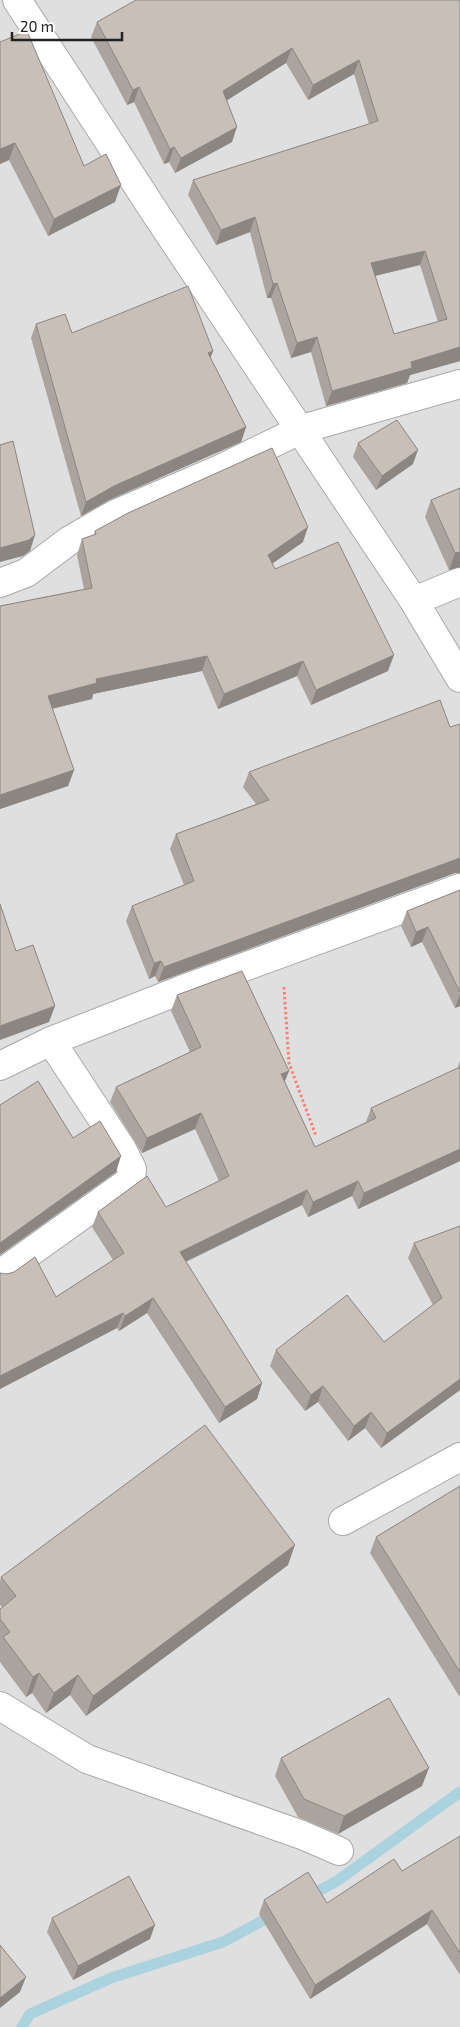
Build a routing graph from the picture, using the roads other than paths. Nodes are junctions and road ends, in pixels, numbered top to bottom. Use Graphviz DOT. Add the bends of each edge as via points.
graph roads {
  1 [pos="16,0"];
  2 [pos="460,384"];
  3 [pos="302,429"];
  4 [pos="460,582"];
  5 [pos="0,584"];
  6 [pos="414,601"];
  7 [pos="460,678"];
  8 [pos="460,888"];
  9 [pos="51,1041"];
  10 [pos="0,1066"];
  11 [pos="0,1274"];
  12 [pos="460,1457"];
  13 [pos="343,1521"];
  14 [pos="0,1706"];
  15 [pos="339,1851"];
  1 -- 3 [label="street"];
  2 -- 3 [label="street"];
  3 -- 5 [label="street" via="115,514 70,540 26,572"];
  3 -- 6 [label="street"];
  4 -- 6 [label="street"];
  6 -- 7 [label="street"];
  8 -- 9 [label="street"];
  9 -- 10 [label="street"];
  9 -- 11 [label="street" via="122,1149 132,1169 131,1180"];
  12 -- 13 [label="street"];
  14 -- 15 [label="street" via="86,1759"];
}
